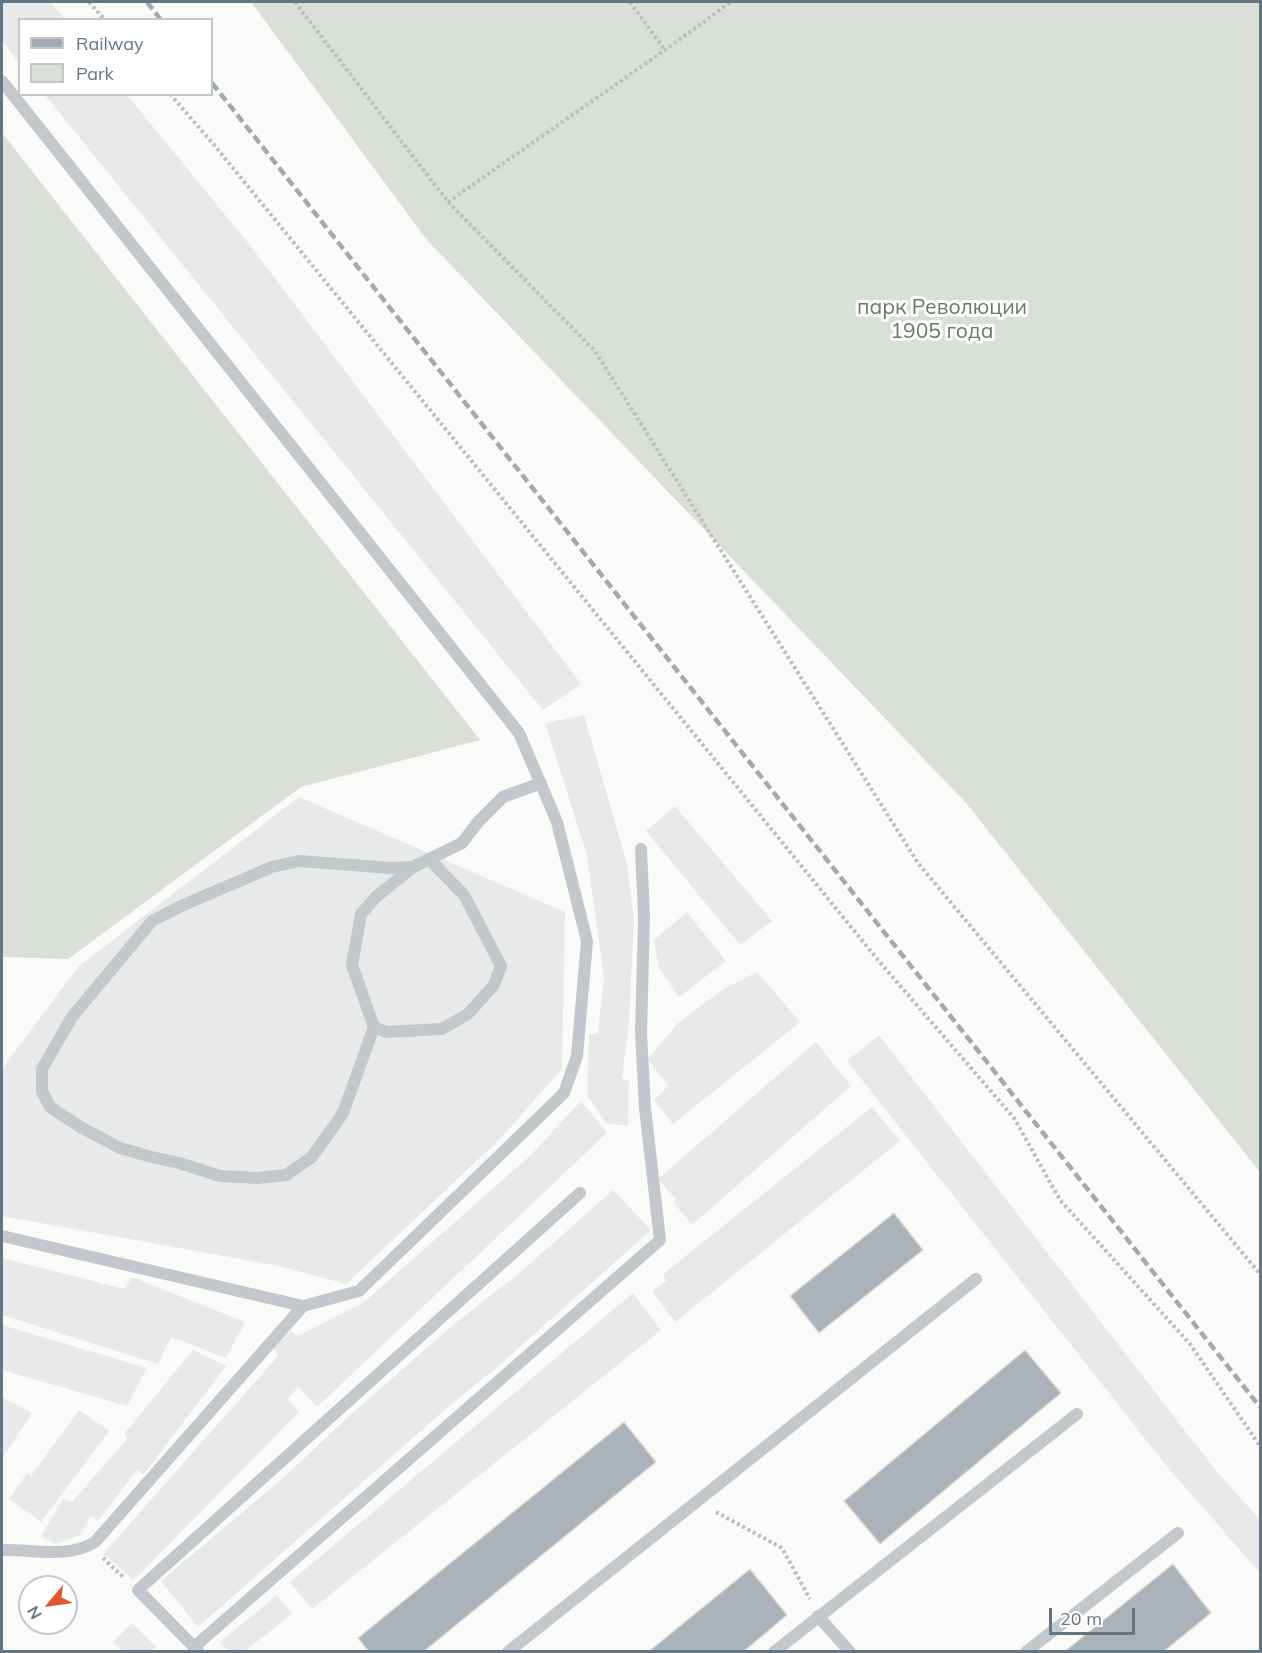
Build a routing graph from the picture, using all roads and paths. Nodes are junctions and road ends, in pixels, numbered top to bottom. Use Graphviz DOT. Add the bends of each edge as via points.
graph roads {
  1 [pos="89,2"];
  2 [pos="295,2"];
  3 [pos="630,2"];
  4 [pos="731,2"];
  5 [pos="103,18"];
  6 [pos="665,50"];
  7 [pos="2,81"];
  8 [pos="172,96"];
  9 [pos="448,202"];
  10 [pos="541,783"];
  11 [pos="641,849"];
  12 [pos="430,860"];
  13 [pos="413,867"];
  14 [pos="374,1027"];
  15 [pos="580,1193"];
  16 [pos="2,1236"];
  17 [pos="1260,1274"];
  18 [pos="976,1279"];
  19 [pos="303,1306"];
  20 [pos="1077,1414"];
  21 [pos="1260,1446"];
  22 [pos="697,1501"];
  23 [pos="1178,1533"];
  24 [pos="89,1546"];
  25 [pos="2,1550"];
  26 [pos="138,1590"];
  27 [pos="819,1616"];
  28 [pos="197,1649"];
  29 [pos="508,1652"];
  30 [pos="774,1652"];
  31 [pos="850,1652"];
  32 [pos="1026,1652"];
  1 -- 5 [label="path"];
  2 -- 9 [label="path"];
  3 -- 6 [label="path"];
  4 -- 6 [label="path"];
  6 -- 9 [label="path"];
  7 -- 10 [label="lane" via="519,733"];
  8 -- 21 [label="path" via="878,960 1014,1118 1060,1200 1190,1344"];
  9 -- 17 [label="path" via="595,351 918,863"];
  10 -- 12 [label="lane" via="503,796 462,843"];
  10 -- 19 [label="lane" via="557,822 587,940 577,1056 564,1093 359,1291"];
  11 -- 28 [label="lane" via="644,1097 660,1240"];
  12 -- 13 [label="lane"];
  12 -- 14 [label="lane" via="464,895 501,966 494,985 468,1014 442,1029 386,1032"];
  13 -- 14 [label="lane" via="376,897 361,915 352,965"];
  13 -- 14 [label="lane" via="299,861 272,867 152,921 72,1017 42,1069 42,1091 50,1107 120,1148 220,1176 286,1175 312,1157 343,1113"];
  15 -- 26 [label="lane"];
  16 -- 19 [label="lane"];
  18 -- 22 [label="lane"];
  19 -- 24 [label="lane"];
  20 -- 27 [label="lane"];
  22 -- 27 [label="path" via="782,1548"];
  22 -- 29 [label="lane"];
  23 -- 32 [label="lane"];
  24 -- 25 [label="lane" via="63,1552"];
  24 -- 26 [label="path"];
  26 -- 28 [label="lane"];
  27 -- 30 [label="lane"];
  27 -- 31 [label="lane"];
}
